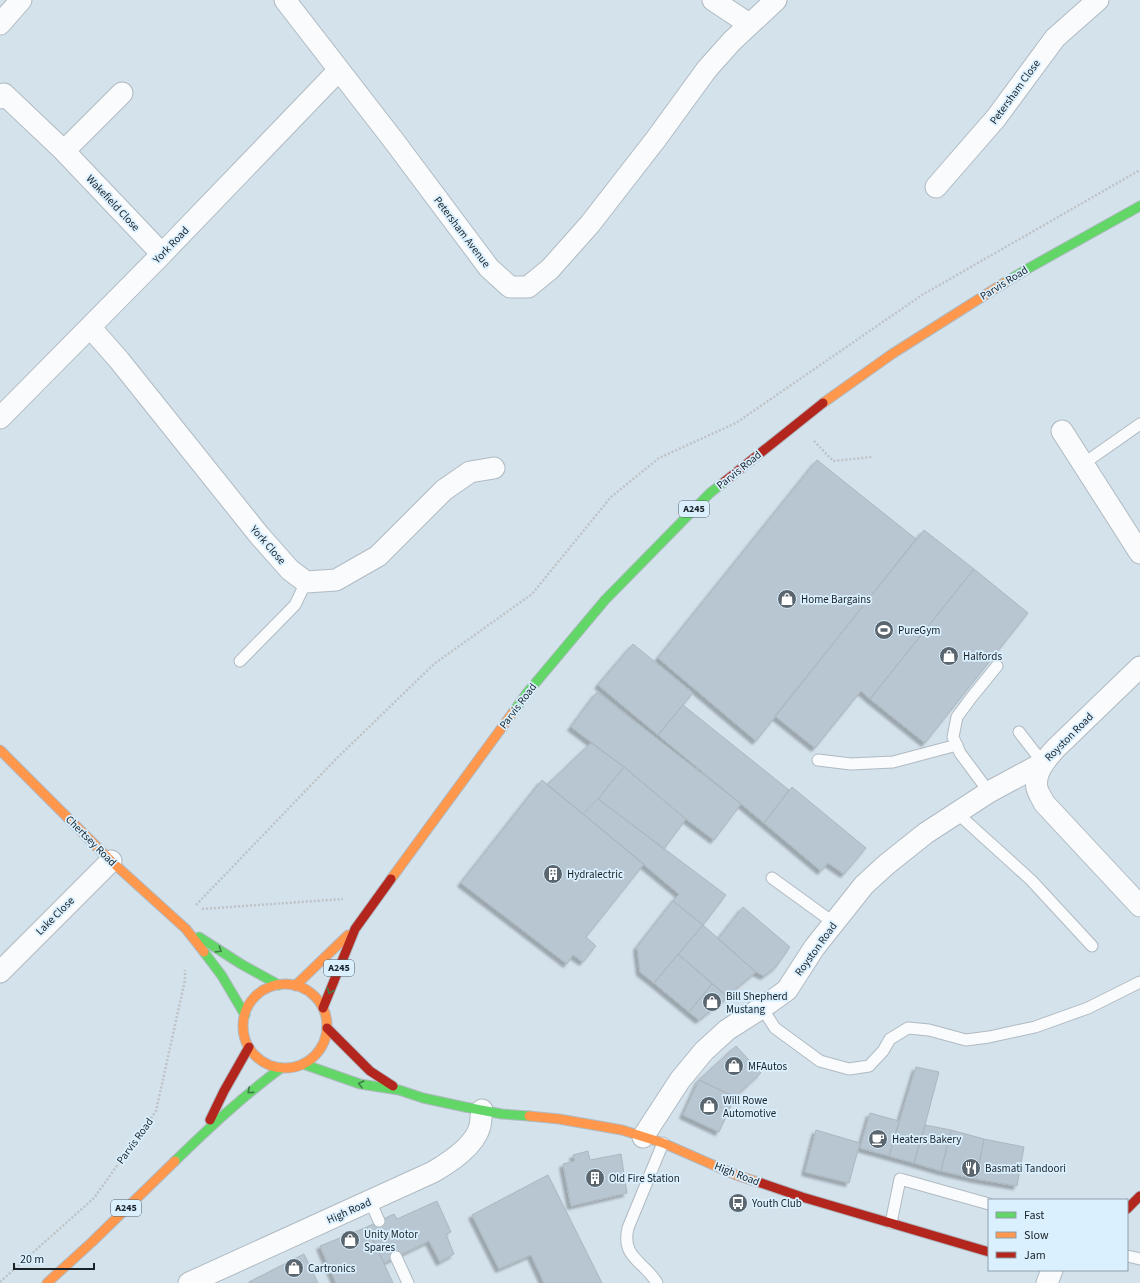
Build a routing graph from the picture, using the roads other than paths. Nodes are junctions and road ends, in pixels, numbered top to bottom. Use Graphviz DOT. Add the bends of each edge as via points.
graph roads {
  1 [pos="20,0"];
  2 [pos="285,0"];
  3 [pos="713,0"];
  4 [pos="776,0"];
  5 [pos="1098,0"];
  6 [pos="0,24"];
  7 [pos="749,24"];
  8 [pos="339,70"];
  9 [pos="122,93"];
  10 [pos="1,94"];
  11 [pos="64,151"];
  12 [pos="936,188"];
  13 [pos="1140,206"];
  14 [pos="162,254"];
  15 [pos="90,327"];
  16 [pos="0,418"];
  17 [pos="1140,424"];
  18 [pos="1062,431"];
  19 [pos="1083,464"];
  20 [pos="494,468"];
  21 [pos="1140,553"];
  22 [pos="306,582"];
  23 [pos="240,661"];
  24 [pos="997,666"];
  25 [pos="1140,667"];
  26 [pos="1019,732"];
  27 [pos="957,745"];
  28 [pos="0,750"];
  29 [pos="818,760"];
  30 [pos="1043,763"];
  31 [pos="989,792"];
  32 [pos="957,813"];
  33 [pos="111,861"];
  34 [pos="772,878"];
  35 [pos="1140,906"];
  36 [pos="834,923"];
  37 [pos="186,929"];
  38 [pos="355,929"];
  39 [pos="1092,946"];
  40 [pos="0,972"];
  41 [pos="1140,982"];
  42 [pos="279,985"];
  43 [pos="295,986"];
  44 [pos="323,1008"];
  45 [pos="762,1008"];
  46 [pos="245,1015"];
  47 [pos="327,1028"];
  48 [pos="249,1047"];
  49 [pos="303,1064"];
  50 [pos="282,1068"];
  51 [pos="399,1090"];
  52 [pos="482,1110"];
  53 [pos="204,1132"];
  54 [pos="643,1137"];
  55 [pos="664,1143"];
  56 [pos="1140,1196"];
  57 [pos="370,1201"];
  58 [pos="988,1204"];
  59 [pos="1128,1208"];
  60 [pos="379,1221"];
  61 [pos="891,1223"];
  62 [pos="988,1252"];
  63 [pos="1128,1256"];
  64 [pos="396,1257"];
  65 [pos="1140,1259"];
  66 [pos="1052,1271"];
  67 [pos="46,1283"];
  68 [pos="189,1283"];
  69 [pos="408,1283"];
  70 [pos="657,1283"];
  71 [pos="1047,1283"];
  1 -- 6 [label="street"];
  2 -- 8 [label="street, Petersham Avenue"];
  3 -- 7 [label="street"];
  4 -- 7 [label="street, Petersham Avenue"];
  5 -- 12 [label="street, Petersham Close" via="1055,38 996,118"];
  7 -- 8 [label="street, Petersham Avenue" via="707,69 590,224 550,269 528,287 510,287 489,268"];
  8 -- 14 [label="street, York Road"];
  9 -- 11 [label="street"];
  10 -- 11 [label="street, Wakefield Close"];
  11 -- 14 [label="street, Wakefield Close"];
  13 -- 38 [label="main road, Parvis Road / A245" via="1029,268 912,341 822,403 710,493 605,600 527,693"];
  14 -- 15 [label="street, York Road"];
  15 -- 16 [label="street, York Road"];
  15 -- 22 [label="street, York Close" via="120,360 258,535 290,570"];
  17 -- 19 [label="lane"];
  18 -- 19 [label="street"];
  19 -- 21 [label="street"];
  20 -- 22 [label="street" via="470,472 444,490 378,556 336,580"];
  22 -- 23 [label="lane" via="295,605"];
  24 -- 27 [label="lane" via="957,718 953,737"];
  25 -- 30 [label="street, Royston Road"];
  26 -- 30 [label="lane"];
  27 -- 29 [label="lane" via="893,762 851,764"];
  27 -- 31 [label="lane" via="967,764"];
  28 -- 33 [label="main road, Chertsey Road"];
  30 -- 31 [label="street, Royston Road"];
  30 -- 35 [label="street, Royston Road" via="1037,788 1044,803"];
  31 -- 32 [label="street, Royston Road"];
  32 -- 36 [label="street, Royston Road" via="926,832 875,874"];
  32 -- 39 [label="lane" via="1031,880"];
  33 -- 37 [label="main road, Chertsey Road"];
  33 -- 40 [label="street, Lake Close"];
  34 -- 36 [label="lane"];
  36 -- 45 [label="street, Royston Road" via="786,990"];
  37 -- 42 [label="main road, Chertsey Road, one-way"];
  37 -- 46 [label="main road, Chertsey Road" via="222,976"];
  38 -- 43 [label="main road, Parvis Road / A245"];
  38 -- 44 [label="main road, Parvis Road / A245, one-way"];
  41 -- 45 [label="lane" via="1088,1008 1034,1027 989,1037 966,1040 929,1030 908,1028 890,1039 869,1066 849,1069 820,1061 775,1028"];
  42 -- 43 [label="main road"];
  42 -- 46 [label="main road" via="267,988 258,995"];
  43 -- 44 [label="main road" via="307,990"];
  44 -- 47 [label="main road"];
  45 -- 54 [label="street, Royston Road" via="727,1030 704,1051 680,1080"];
  46 -- 48 [label="main road" via="243,1026"];
  47 -- 49 [label="main road" via="320,1050"];
  47 -- 51 [label="main road, High Road" via="370,1071"];
  48 -- 50 [label="main road" via="257,1057 268,1064"];
  48 -- 53 [label="main road, A245"];
  49 -- 50 [label="main road"];
  51 -- 49 [label="main road, High Road, one-way" via="360,1084"];
  50 -- 53 [label="main road, A245, one-way" via="249,1092"];
  51 -- 52 [label="main road, High Road" via="423,1098"];
  52 -- 54 [label="main road, High Road" via="595,1125"];
  52 -- 57 [label="street, High Road" via="480,1127 474,1139 454,1159 433,1172"];
  53 -- 67 [label="main road, A245" via="92,1242"];
  54 -- 55 [label="main road, High Road"];
  55 -- 61 [label="main road, High Road" via="736,1175"];
  55 -- 70 [label="lane" via="625,1239 630,1253"];
  56 -- 59 [label="main road"];
  57 -- 60 [label="lane"];
  57 -- 68 [label="street, High Road"];
  58 -- 61 [label="lane" via="900,1179"];
  61 -- 62 [label="main road, High Road"];
  63 -- 65 [label="lane"];
  64 -- 69 [label="lane"];
  66 -- 71 [label="street"];
}
